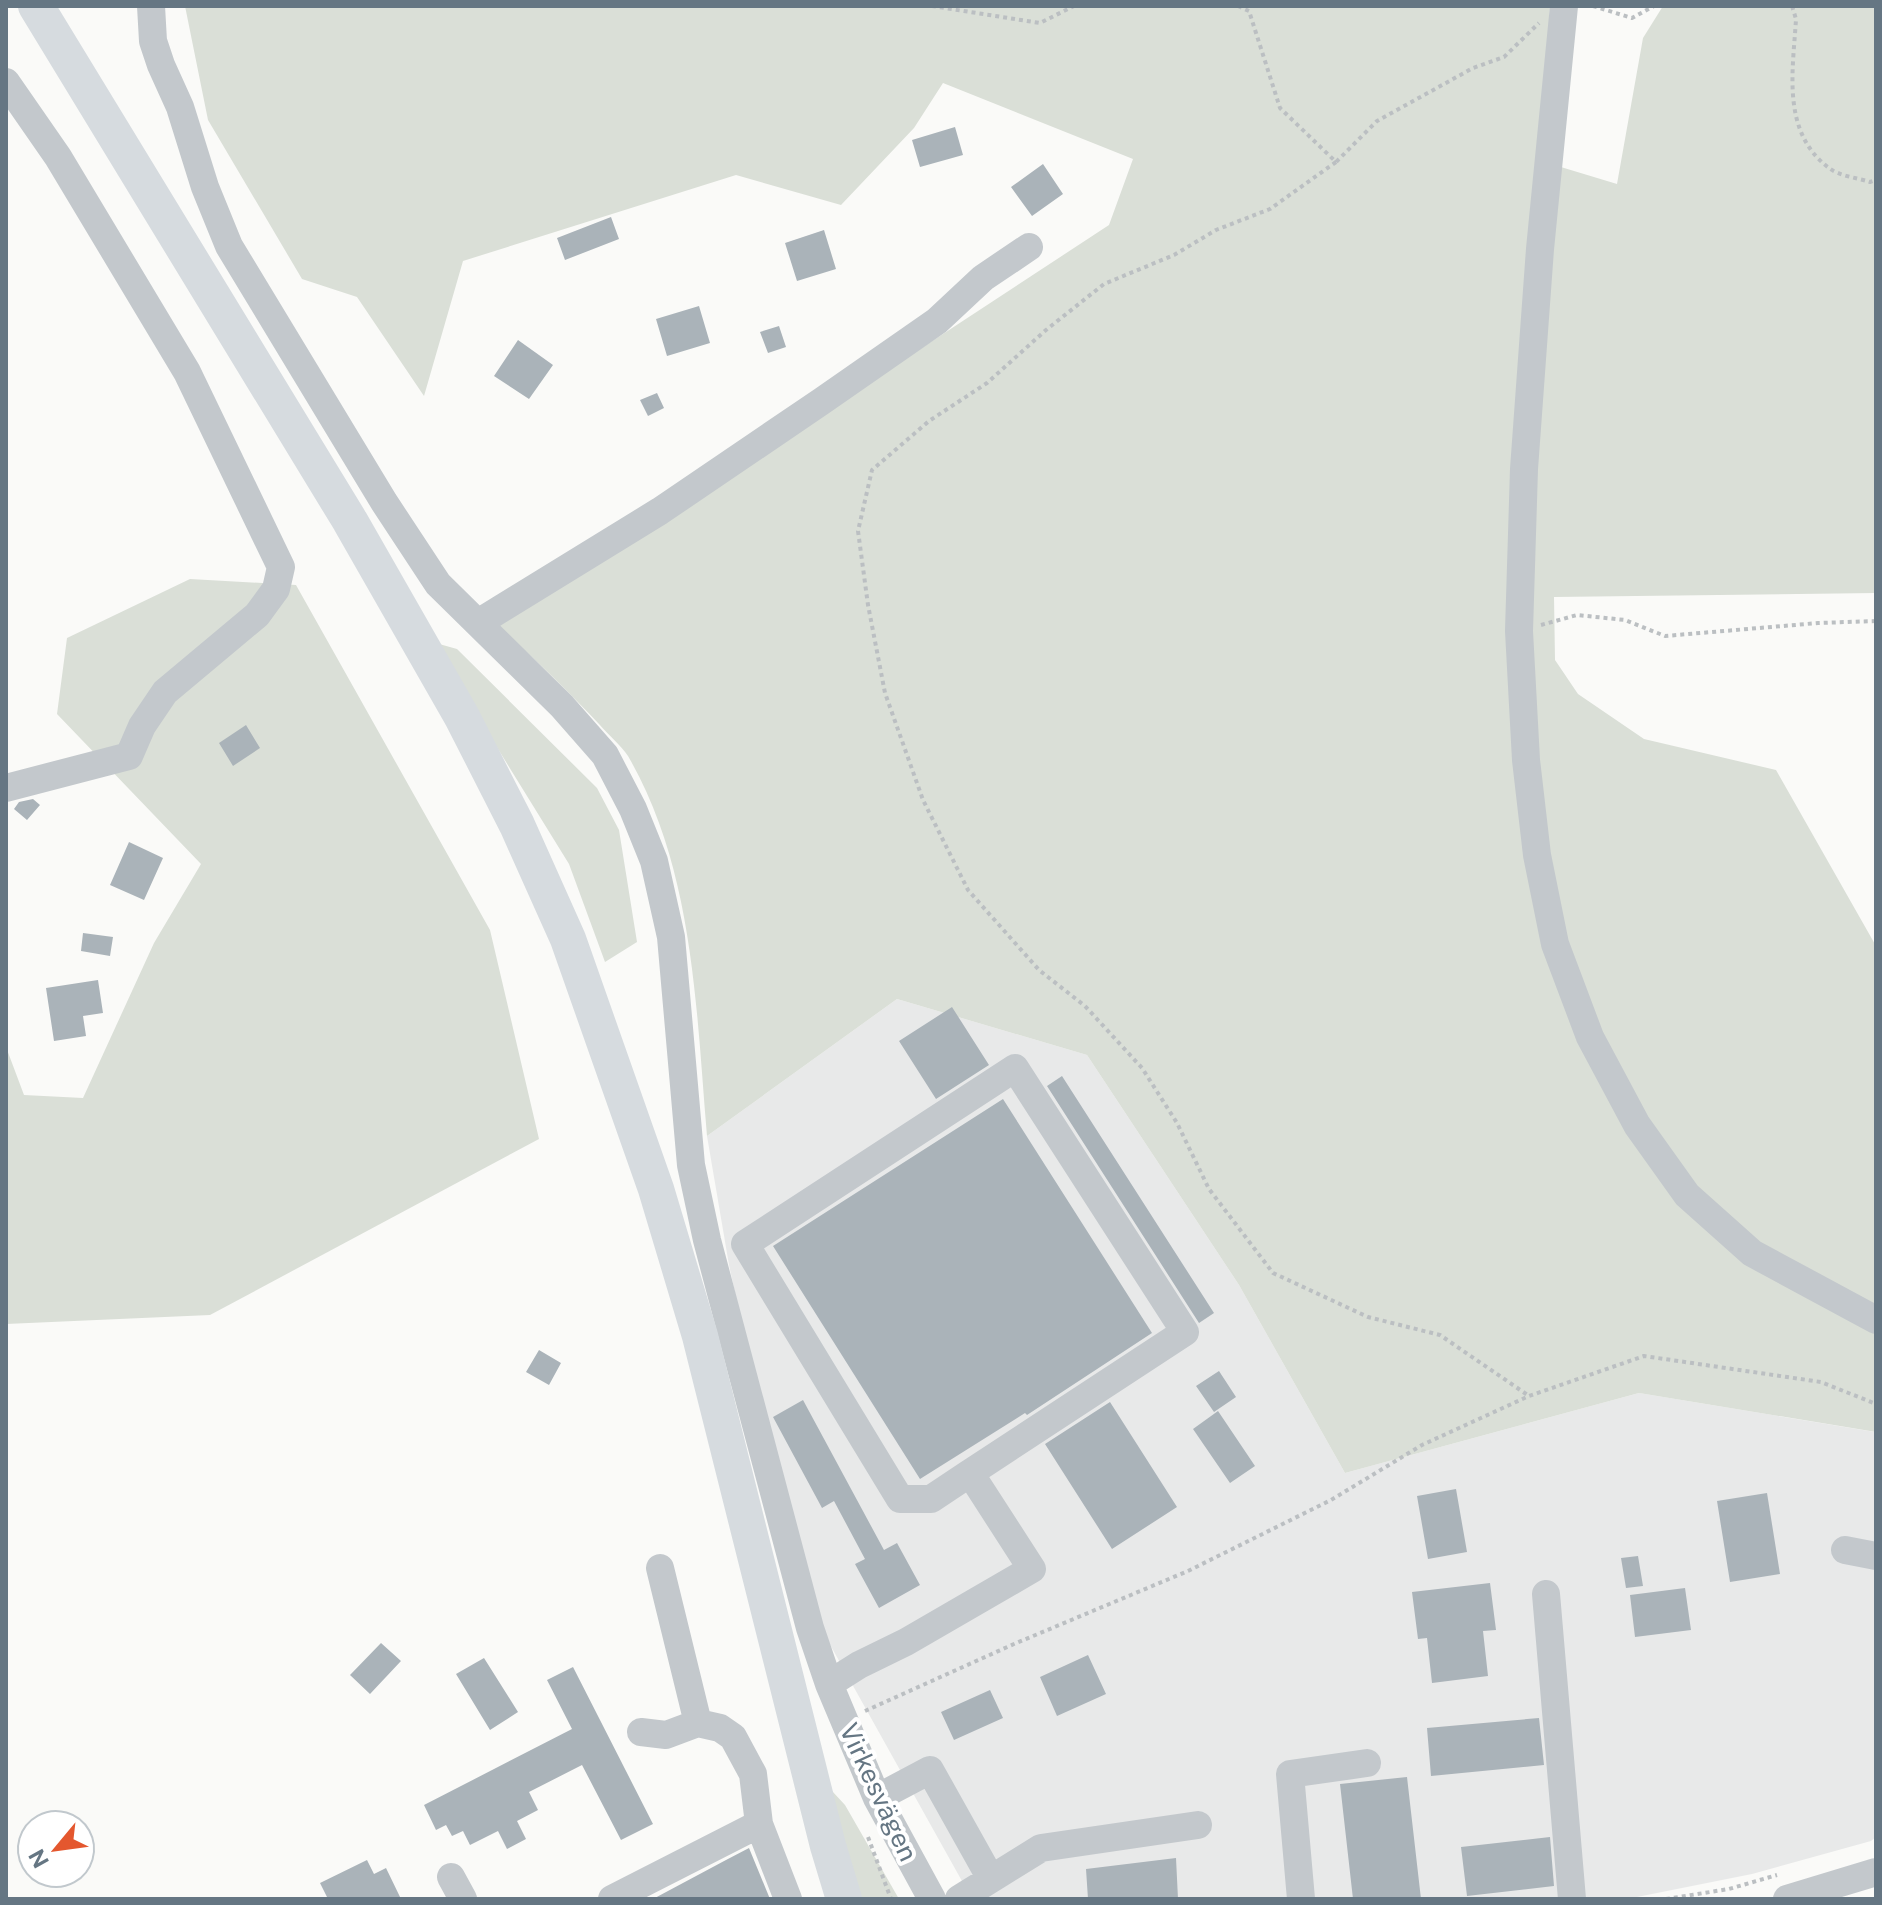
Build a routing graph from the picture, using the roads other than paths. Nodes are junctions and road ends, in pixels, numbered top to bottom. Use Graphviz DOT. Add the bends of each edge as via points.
graph roads {
  1 [pos="36,6"];
  2 [pos="151,6"];
  3 [pos="1555,11"];
  4 [pos="6,82"];
  5 [pos="1029,247"];
  6 [pos="478,623"];
  7 [pos="6,788"];
  8 [pos="1876,1320"];
  9 [pos="970,1473"];
  10 [pos="1845,1550"];
  11 [pos="1876,1556"];
  12 [pos="660,1568"];
  13 [pos="1546,1594"];
  14 [pos="829,1684"];
  15 [pos="698,1723"];
  16 [pos="641,1732"];
  17 [pos="1367,1763"];
  18 [pos="877,1798"];
  19 [pos="759,1824"];
  20 [pos="1198,1825"];
  21 [pos="1876,1872"];
  22 [pos="991,1879"];
  23 [pos="1787,1886"];
  24 [pos="612,1899"];
  25 [pos="788,1899"];
  26 [pos="844,1899"];
  27 [pos="932,1899"];
  28 [pos="959,1899"];
  29 [pos="1301,1899"];
  30 [pos="1572,1899"];
  1 -- 26 [label="main road" via="350,521 447,691 517,825 568,939 656,1189 700,1336"];
  2 -- 6 [label="street, Virkesvägen" via="153,41 229,246 438,584"];
  3 -- 8 [label="street" via="1524,469 1519,631 1526,760 1555,944 1590,1037 1637,1125 1687,1195 1752,1253"];
  4 -- 7 [label="street" via="58,157 187,372 281,567 276,589 257,615 165,692 129,756"];
  5 -- 6 [label="street" via="983,278 937,321 822,401 660,511"];
  6 -- 14 [label="street, Virkesvägen" via="605,755 654,861 671,937 691,1165"];
  9 -- 9 [label="street" via="1185,1332 1015,1068 745,1244 900,1499 931,1499"];
  9 -- 14 [label="street" via="1032,1569"];
  10 -- 11 [label="street"];
  12 -- 15 [label="street"];
  13 -- 30 [label="street"];
  14 -- 18 [label="street, Virkesvägen"];
  15 -- 16 [label="street" via="666,1735"];
  15 -- 19 [label="street" via="733,1737 753,1774"];
  17 -- 29 [label="street" via="1290,1774"];
  18 -- 22 [label="street" via="930,1770"];
  18 -- 27 [label="street, Virkesvägen"];
  19 -- 24 [label="street"];
  19 -- 25 [label="street"];
  20 -- 22 [label="street" via="1041,1848"];
  21 -- 23 [label="street"];
  22 -- 28 [label="street"];
}
